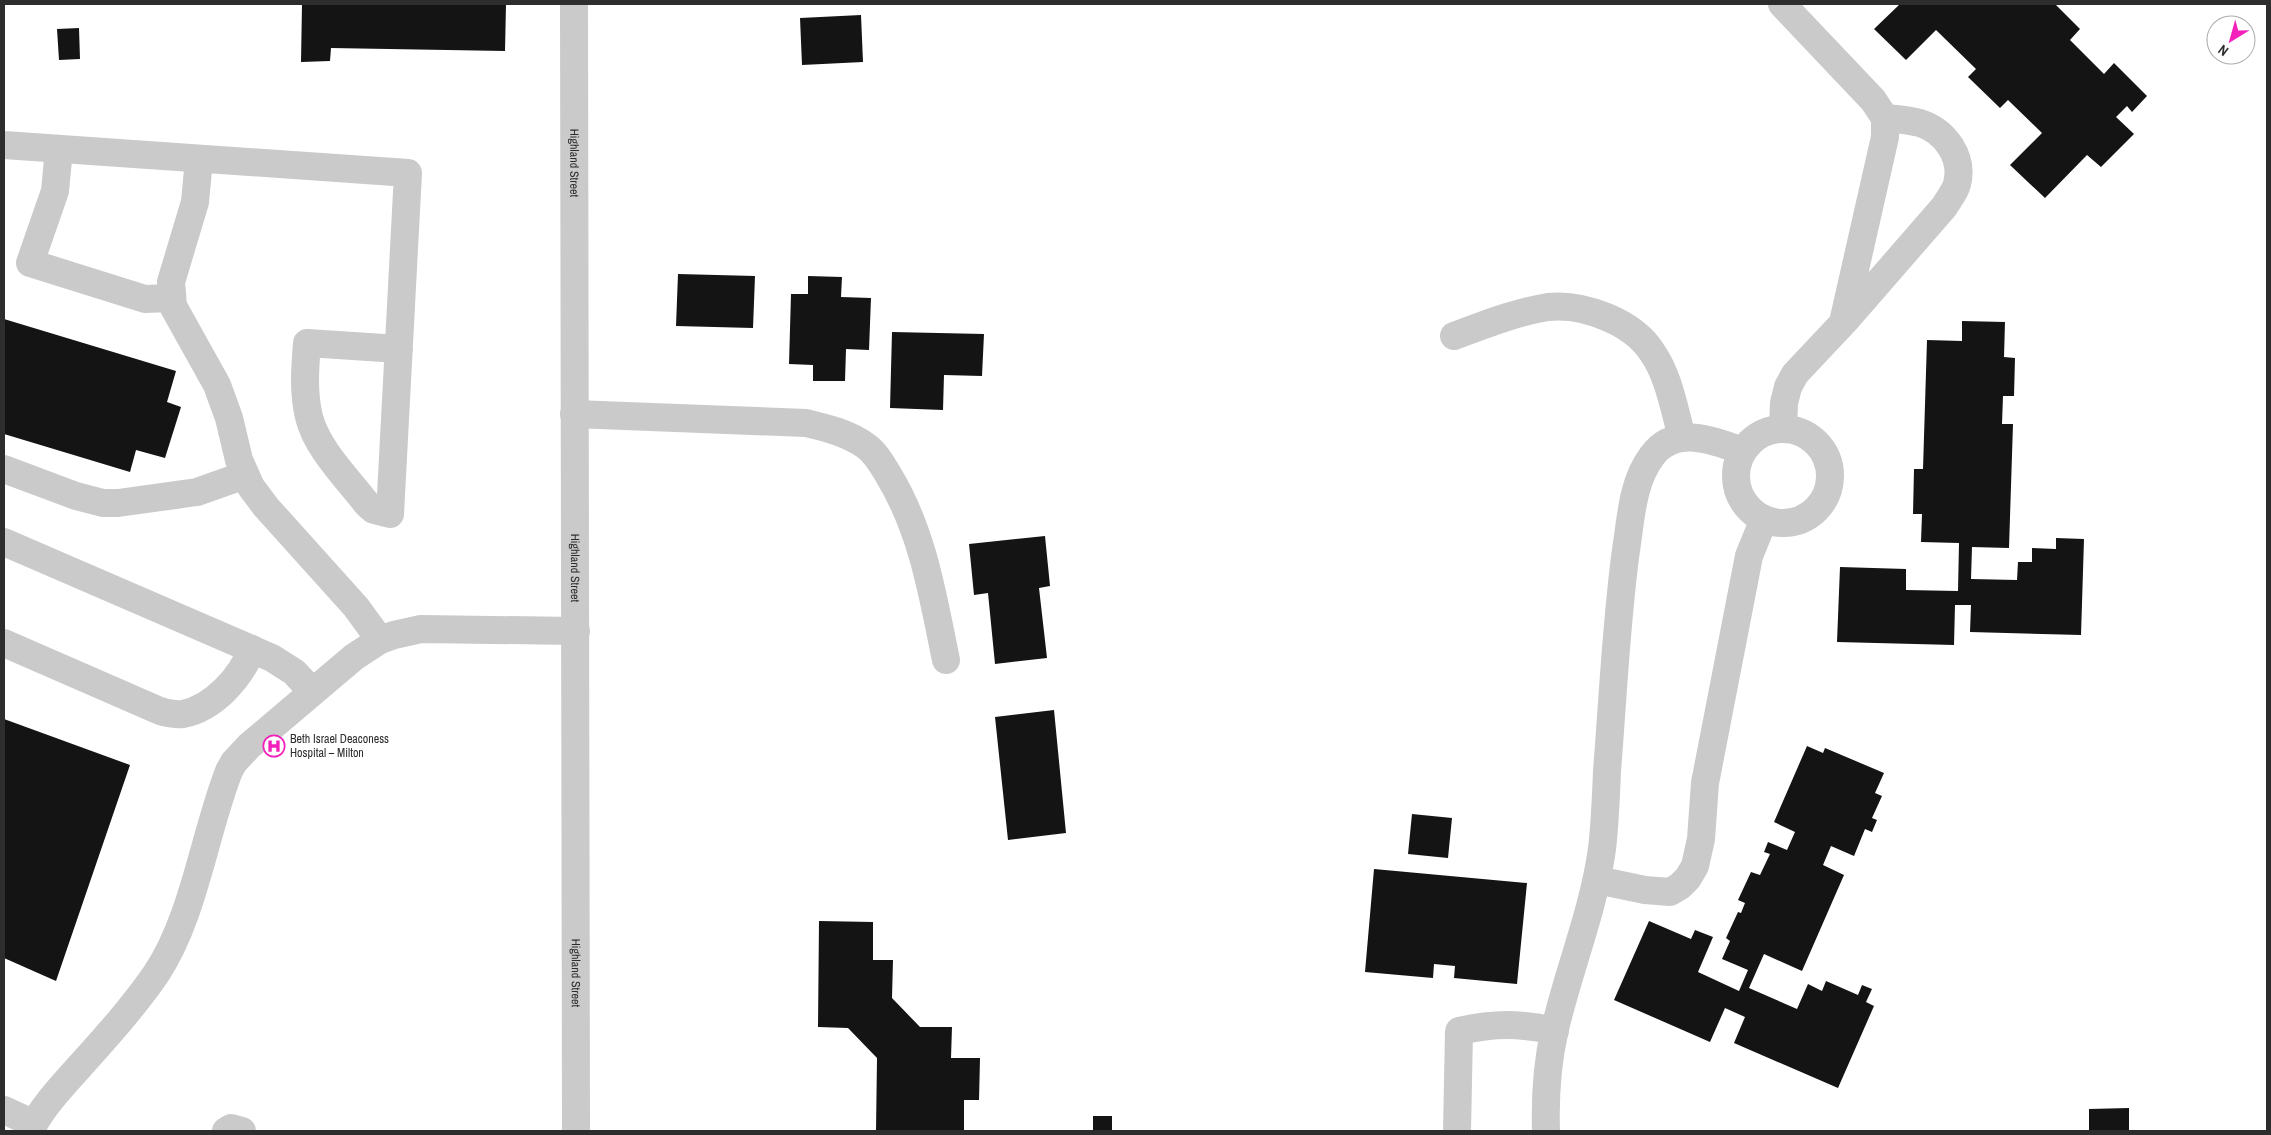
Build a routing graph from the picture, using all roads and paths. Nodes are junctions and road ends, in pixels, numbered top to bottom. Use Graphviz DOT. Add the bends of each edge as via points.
graph roads {
  1 [pos="574,4"];
  2 [pos="1782,4"];
  3 [pos="1885,118"];
  4 [pos="4,145"];
  5 [pos="59,149"];
  6 [pos="199,159"];
  7 [pos="171,298"];
  8 [pos="1844,322"];
  9 [pos="1454,336"];
  10 [pos="399,349"];
  11 [pos="574,414"];
  12 [pos="1783,429"];
  13 [pos="1682,438"];
  14 [pos="1742,451"];
  15 [pos="4,469"];
  16 [pos="244,475"];
  17 [pos="1764,519"];
  18 [pos="4,542"];
  19 [pos="576,631"];
  20 [pos="380,640"];
  21 [pos="4,643"];
  22 [pos="252,649"];
  23 [pos="946,660"];
  24 [pos="312,691"];
  25 [pos="1597,880"];
  26 [pos="1555,1030"];
  27 [pos="4,1110"];
  28 [pos="32,1128"];
  29 [pos="226,1131"];
  30 [pos="242,1131"];
  31 [pos="576,1131"];
  32 [pos="1457,1131"];
  33 [pos="1546,1131"];
  1 -- 11 [label="street, Highland Street"];
  2 -- 3 [label="street" via="1873,100"];
  3 -- 8 [label="street" via="1885,137"];
  3 -- 8 [label="street" via="1921,124 1934,130 1953,150 1959,174 1944,208"];
  4 -- 5 [label="street"];
  5 -- 6 [label="street"];
  5 -- 7 [label="street" via="55,191 30,263 145,299"];
  6 -- 7 [label="street" via="195,202 173,273"];
  6 -- 10 [label="street" via="408,173"];
  7 -- 16 [label="street" via="176,314 217,385"];
  8 -- 12 [label="street" via="1795,374 1784,403"];
  9 -- 13 [label="street" via="1550,307 1600,315 1622,324 1639,336 1652,352 1670,394"];
  10 -- 10 [label="street" via="307,343 305,375 309,418 323,446 367,504 374,510 390,514"];
  11 -- 19 [label="street, Highland Street"];
  11 -- 23 [label="street" via="798,422 830,428 867,447 893,482 919,540"];
  12 -- 14 [label="street" via="1760,435"];
  12 -- 17 [label="street" via="1806,435 1818,445 1828,466 1830,482 1820,505 1807,516 1789,523"];
  13 -- 14 [label="street" via="1709,440"];
  13 -- 25 [label="street" via="1666,443 1653,453 1643,468 1630,520 1619,609"];
  14 -- 17 [label="street" via="1736,473 1737,488 1750,510"];
  15 -- 16 [label="street" via="103,503 197,492"];
  16 -- 20 [label="street" via="266,507 356,607"];
  17 -- 25 [label="street" via="1749,556 1705,783 1701,839 1695,866 1688,878 1670,892"];
  18 -- 22 [label="street"];
  19 -- 20 [label="street" via="420,629"];
  19 -- 31 [label="street, Highland Street"];
  20 -- 24 [label="street"];
  21 -- 22 [label="street" via="160,711 177,714 192,711 230,686"];
  22 -- 24 [label="street" via="285,665"];
  24 -- 28 [label="street" via="234,762 225,781 183,918 163,961 146,986 45,1106"];
  25 -- 26 [label="street"];
  26 -- 32 [label="street" via="1489,1024 1459,1031"];
  26 -- 33 [label="street" via="1548,1069"];
  27 -- 28 [label="street"];
  29 -- 30 [label="street" via="231,1128"];
}
